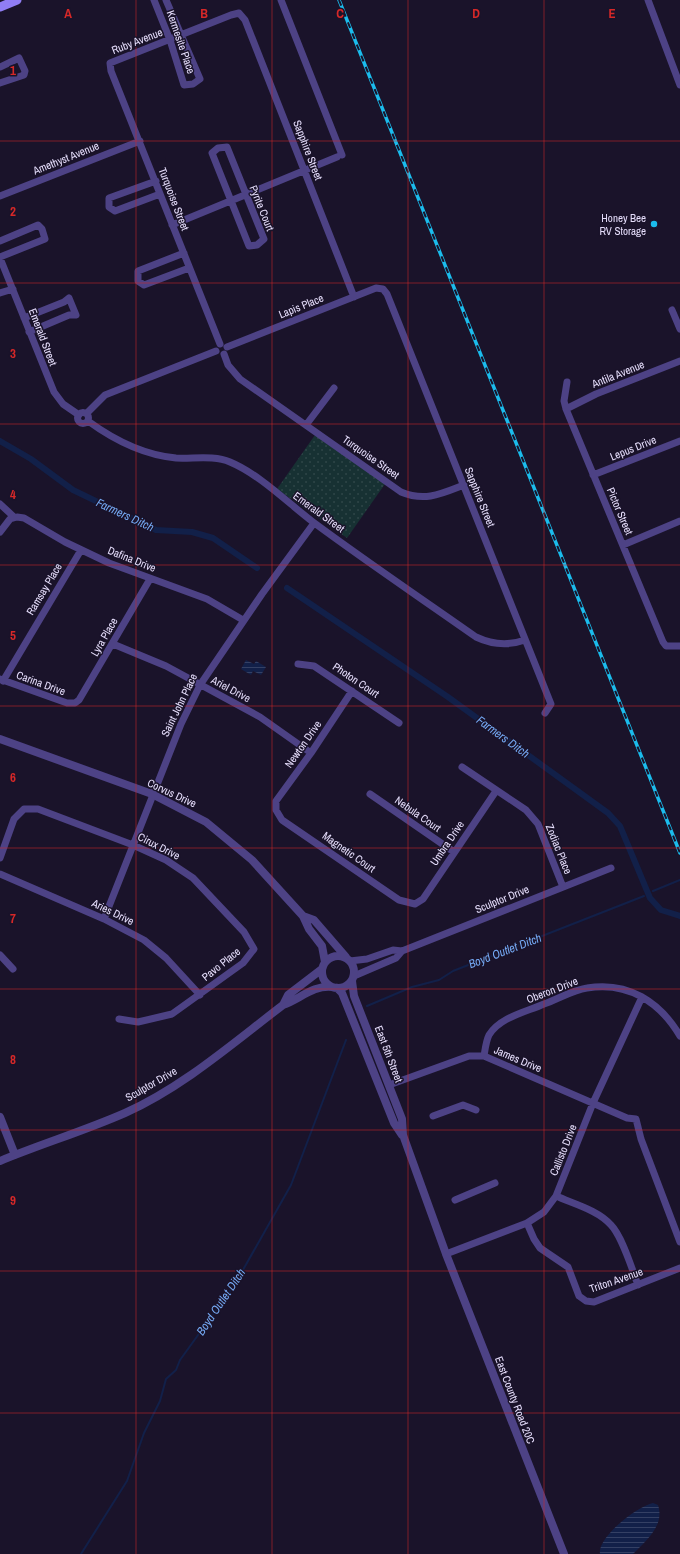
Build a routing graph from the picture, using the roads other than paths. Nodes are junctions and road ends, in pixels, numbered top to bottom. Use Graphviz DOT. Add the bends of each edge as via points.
graph roads {
  1 [pos="17,0"];
  2 [pos="154,0"];
  3 [pos="166,0"];
  4 [pos="282,0"];
  5 [pos="648,0"];
  6 [pos="0,7"];
  7 [pos="239,13"];
  8 [pos="181,36"];
  9 [pos="170,40"];
  10 [pos="110,63"];
  11 [pos="0,67"];
  12 [pos="0,83"];
  13 [pos="680,85"];
  14 [pos="140,141"];
  15 [pos="304,170"];
  16 [pos="156,181"];
  17 [pos="160,194"];
  18 [pos="245,195"];
  19 [pos="0,196"];
  20 [pos="231,201"];
  21 [pos="172,225"];
  22 [pos="0,241"];
  23 [pos="184,253"];
  24 [pos="0,258"];
  25 [pos="189,268"];
  26 [pos="12,289"];
  27 [pos="383,289"];
  28 [pos="0,294"];
  29 [pos="354,297"];
  30 [pos="672,310"];
  31 [pos="24,318"];
  32 [pos="680,329"];
  33 [pos="29,332"];
  34 [pos="222,351"];
  35 [pos="680,361"];
  36 [pos="567,382"];
  37 [pos="334,388"];
  38 [pos="566,409"];
  39 [pos="87,413"];
  40 [pos="79,415"];
  41 [pos="88,421"];
  42 [pos="306,425"];
  43 [pos="680,441"];
  44 [pos="593,475"];
  45 [pos="464,485"];
  46 [pos="0,504"];
  47 [pos="14,517"];
  48 [pos="680,521"];
  49 [pos="314,523"];
  50 [pos="0,532"];
  51 [pos="622,545"];
  52 [pos="81,550"];
  53 [pos="150,579"];
  54 [pos="243,620"];
  55 [pos="525,640"];
  56 [pos="113,644"];
  57 [pos="680,646"];
  58 [pos="298,664"];
  59 [pos="2,680"];
  60 [pos="200,685"];
  61 [pos="352,691"];
  62 [pos="75,703"];
  63 [pos="545,713"];
  64 [pos="399,723"];
  65 [pos="0,739"];
  66 [pos="311,753"];
  67 [pos="462,767"];
  68 [pos="496,791"];
  69 [pos="152,794"];
  70 [pos="370,794"];
  71 [pos="276,810"];
  72 [pos="133,845"];
  73 [pos="454,852"];
  74 [pos="0,858"];
  75 [pos="611,868"];
  76 [pos="0,874"];
  77 [pos="563,887"];
  78 [pos="415,904"];
  79 [pos="303,916"];
  80 [pos="104,919"];
  81 [pos="254,949"];
  82 [pos="402,951"];
  83 [pos="0,955"];
  84 [pos="348,959"];
  85 [pos="324,966"];
  86 [pos="13,969"];
  87 [pos="353,979"];
  88 [pos="334,988"];
  89 [pos="200,994"];
  90 [pos="642,997"];
  91 [pos="283,1005"];
  92 [pos="119,1019"];
  93 [pos="680,1036"];
  94 [pos="484,1056"];
  95 [pos="389,1085"];
  96 [pos="593,1104"];
  97 [pos="476,1110"];
  98 [pos="433,1116"];
  99 [pos="0,1117"];
  100 [pos="403,1135"];
  101 [pos="15,1155"];
  102 [pos="0,1161"];
  103 [pos="495,1183"];
  104 [pos="556,1196"];
  105 [pos="455,1200"];
  106 [pos="527,1223"];
  107 [pos="680,1242"];
  108 [pos="446,1254"];
  109 [pos="680,1268"];
  110 [pos="638,1285"];
  111 [pos="564,1554"];
  1 -- 6 [label="main road"];
  2 -- 9 [label="street, Kermesite Place"];
  3 -- 8 [label="street, Kermesite Place"];
  4 -- 15 [label="street" via="339,156"];
  5 -- 13 [label="street"];
  7 -- 8 [label="street, Ruby Avenue"];
  7 -- 15 [label="street, Sapphire Street" via="245,20"];
  8 -- 9 [label="street, Ruby Avenue"];
  8 -- 9 [label="street, Kermesite Place" via="200,79 193,84 184,85"];
  9 -- 10 [label="street, Ruby Avenue"];
  10 -- 14 [label="street, Turquoise Street"];
  11 -- 12 [label="street" via="19,58 25,71 24,75"];
  14 -- 16 [label="street, Turquoise Street"];
  14 -- 19 [label="street, Amethyst Avenue"];
  15 -- 18 [label="street"];
  15 -- 29 [label="street, Sapphire Street"];
  16 -- 17 [label="street, Turquoise Street"];
  16 -- 17 [label="street" via="109,198 109,207 115,211"];
  17 -- 21 [label="street, Turquoise Street"];
  18 -- 20 [label="street"];
  18 -- 20 [label="street, Pyrite Court" via="264,239 257,244 249,246"];
  18 -- 20 [label="street, Pyrite Court" via="227,147 218,148 212,153"];
  20 -- 21 [label="street"];
  21 -- 23 [label="street, Turquoise Street"];
  22 -- 24 [label="street" via="38,225 45,239"];
  23 -- 25 [label="street, Turquoise Street"];
  23 -- 25 [label="street" via="138,271 138,281 144,285"];
  24 -- 26 [label="street, Emerald Street"];
  25 -- 34 [label="street, Turquoise Street" via="220,344 224,344"];
  26 -- 28 [label="street"];
  26 -- 31 [label="street, Emerald Street"];
  27 -- 29 [label="street, Lapis Place" via="376,288"];
  27 -- 45 [label="street, Sapphire Street"];
  29 -- 34 [label="street, Lapis Place"];
  30 -- 32 [label="street"];
  31 -- 33 [label="street, Emerald Street"];
  31 -- 33 [label="street" via="69,298 76,315 69,315"];
  33 -- 40 [label="street, Emerald Street" via="54,392 63,404"];
  34 -- 39 [label="street, Lapis Place" via="105,395"];
  34 -- 42 [label="street, Turquoise Street" via="228,365 240,379"];
  35 -- 38 [label="street, Antila Avenue" via="596,394"];
  36 -- 38 [label="street, Pictor Street" via="564,401"];
  37 -- 42 [label="street"];
  38 -- 44 [label="street, Pictor Street"];
  39 -- 40 [label="street"];
  39 -- 41 [label="street"];
  40 -- 41 [label="street" via="80,422"];
  41 -- 49 [label="street, Emerald Street" via="122,442 148,452 176,458 205,458 229,462 255,477"];
  42 -- 45 [label="street, Turquoise Street" via="401,492 413,497 434,496"];
  43 -- 44 [label="street, Lepus Drive"];
  44 -- 51 [label="street, Pictor Street"];
  45 -- 55 [label="street, Sapphire Street"];
  46 -- 47 [label="street"];
  47 -- 50 [label="street" via="6,522"];
  47 -- 52 [label="street, Dafina Drive" via="24,518"];
  48 -- 51 [label="street"];
  49 -- 54 [label="street, Saint John Place"];
  49 -- 55 [label="street, Emerald Street" via="476,638 498,645"];
  51 -- 57 [label="street, Pictor Street" via="663,642 666,646"];
  52 -- 53 [label="street, Dafina Drive"];
  52 -- 59 [label="street, Ramsay Place"];
  53 -- 54 [label="street, Dafina Drive" via="207,599"];
  53 -- 56 [label="street, Lyra Place"];
  54 -- 60 [label="street, Saint John Place"];
  55 -- 63 [label="street, Sapphire Street" via="551,704"];
  56 -- 60 [label="street, Ariel Drive" via="153,660"];
  56 -- 62 [label="street, Lyra Place" via="82,697"];
  58 -- 61 [label="street, Photon Court" via="314,666"];
  59 -- 62 [label="street, Carina Drive" via="67,703"];
  60 -- 66 [label="street, Ariel Drive" via="260,717"];
  60 -- 69 [label="street, Saint John Place"];
  61 -- 64 [label="street, Photon Court"];
  61 -- 66 [label="street, Newton Drive"];
  65 -- 69 [label="street, Corvus Drive"];
  66 -- 71 [label="street, Newton Drive" via="276,801"];
  67 -- 68 [label="street, Zodiac Place"];
  68 -- 73 [label="street, Umbra Drive"];
  68 -- 77 [label="street, Zodiac Place" via="526,810 538,824"];
  69 -- 72 [label="street, Saint John Place"];
  69 -- 79 [label="street, Corvus Drive" via="188,812 222,834 252,860"];
  70 -- 73 [label="street, Nebula Court"];
  71 -- 78 [label="street, Magnetic Court" via="282,820 399,900"];
  72 -- 74 [label="street, Cirux Drive" via="38,809 24,808 14,819"];
  72 -- 80 [label="street, Saint John Place"];
  72 -- 81 [label="street, Cirux Drive" via="166,860 193,878 244,932"];
  73 -- 78 [label="street, Umbra Drive" via="422,899"];
  75 -- 77 [label="street, Sculptor Drive"];
  76 -- 80 [label="street, Aries Drive"];
  77 -- 82 [label="street, Sculptor Drive"];
  79 -- 84 [label="street, Corvus Drive" via="314,920"];
  79 -- 85 [label="street, Corvus Drive" via="322,946"];
  80 -- 89 [label="street, Aries Drive" via="144,940 166,958"];
  81 -- 89 [label="street, Pavo Place" via="243,962"];
  82 -- 84 [label="street, Sculptor Drive" via="393,950 367,959"];
  82 -- 87 [label="street, Sculptor Drive" via="396,958"];
  83 -- 86 [label="street"];
  84 -- 85 [label="street" via="332,956"];
  84 -- 87 [label="street" via="354,971"];
  85 -- 88 [label="street" via="324,980"];
  85 -- 91 [label="street, Sculptor Drive" via="288,995"];
  87 -- 88 [label="street" via="348,985"];
  87 -- 95 [label="street, East 5th Street" via="354,996"];
  88 -- 91 [label="street, Sculptor Drive" via="325,986 313,989"];
  88 -- 100 [label="street, East 5th Street" via="342,993 394,1123"];
  89 -- 92 [label="street, Pavo Place" via="172,1014 138,1022"];
  90 -- 93 [label="street, Oberon Drive" via="662,1010"];
  90 -- 94 [label="street, Oberon Drive" via="624,988 585,988 506,1020 489,1035"];
  90 -- 96 [label="street, Callisto Drive"];
  91 -- 101 [label="street, Sculptor Drive" via="201,1067 145,1102"];
  94 -- 95 [label="street, James Drive" via="469,1056"];
  94 -- 96 [label="street, James Drive"];
  95 -- 100 [label="street, East 5th Street" via="402,1119"];
  96 -- 104 [label="street, Callisto Drive"];
  96 -- 107 [label="street, James Drive" via="627,1118 636,1119 641,1139"];
  97 -- 98 [label="street" via="463,1105"];
  99 -- 101 [label="street"];
  100 -- 108 [label="street, East 5th Street"];
  101 -- 102 [label="street, Sculptor Drive"];
  103 -- 105 [label="street"];
  104 -- 106 [label="street, Callisto Drive" via="544,1212"];
  104 -- 110 [label="street" via="590,1211 611,1224"];
  106 -- 108 [label="street, Callisto Drive"];
  106 -- 110 [label="street, Triton Avenue" via="537,1245 568,1267 583,1300 594,1302"];
  108 -- 111 [label="street, East County Road 20C"];
  109 -- 110 [label="street, Triton Avenue"];
}
